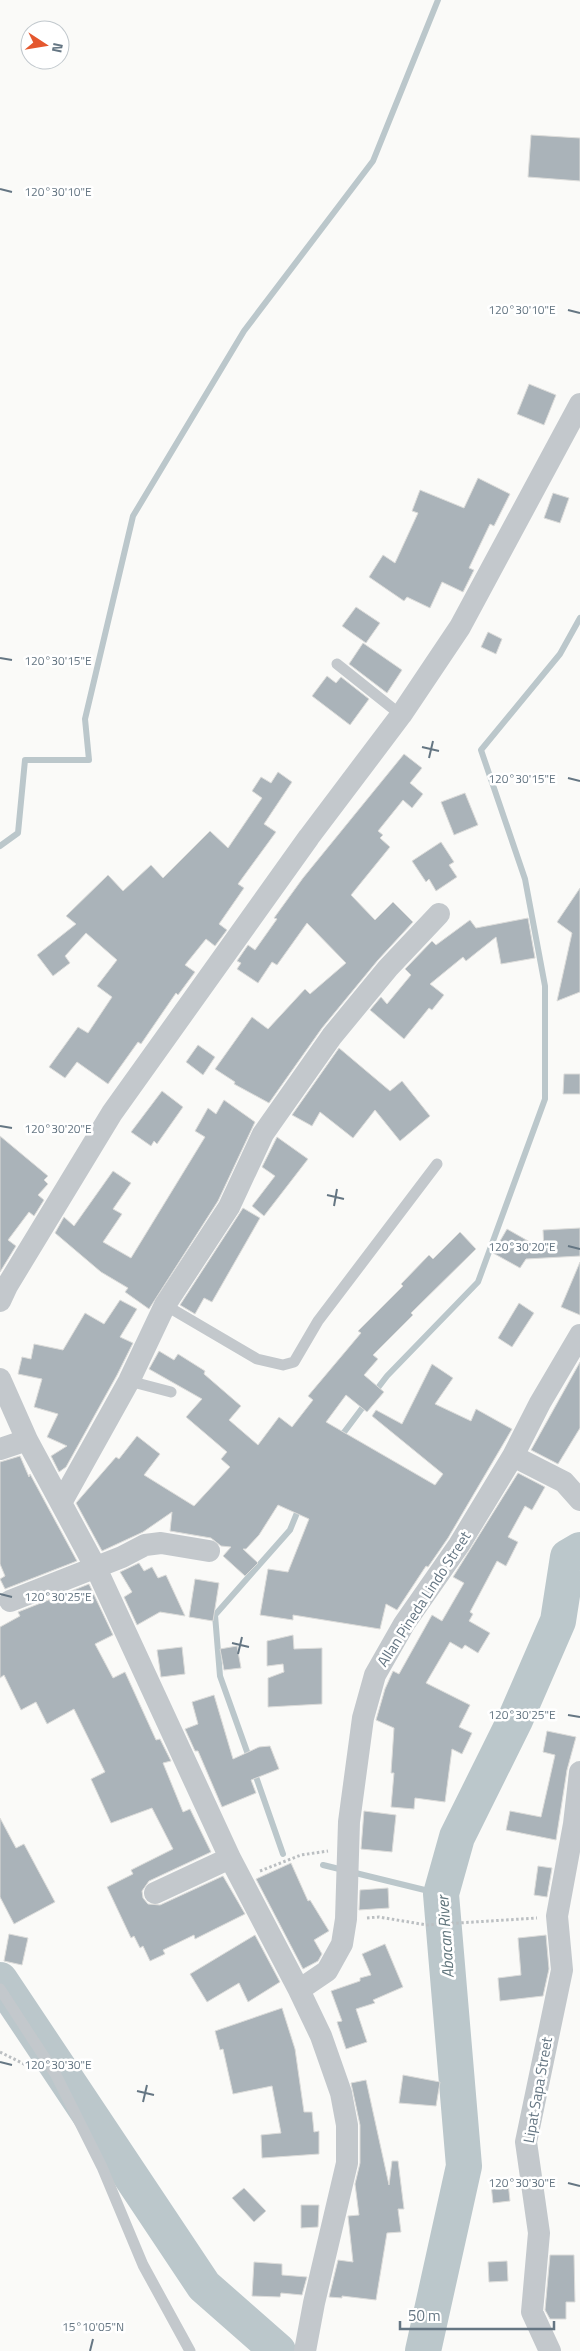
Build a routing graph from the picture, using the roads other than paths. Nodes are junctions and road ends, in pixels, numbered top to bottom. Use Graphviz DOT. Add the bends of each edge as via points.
graph roads {
  1 [pos="580,404"];
  2 [pos="337,664"];
  3 [pos="401,715"];
  4 [pos="439,914"];
  5 [pos="437,1164"];
  6 [pos="0,1301"];
  7 [pos="165,1305"];
  8 [pos="580,1335"];
  9 [pos="0,1379"];
  10 [pos="129,1381"];
  11 [pos="172,1392"];
  12 [pos="27,1440"];
  13 [pos="0,1449"];
  14 [pos="513,1456"];
  15 [pos="580,1500"];
  16 [pos="61,1503"];
  17 [pos="209,1551"];
  18 [pos="96,1568"];
  19 [pos="10,1601"];
  20 [pos="580,1772"];
  21 [pos="230,1858"];
  22 [pos="155,1893"];
  23 [pos="0,1989"];
  24 [pos="299,1990"];
  25 [pos="190,2351"];
  26 [pos="305,2351"];
  27 [pos="550,2351"];
  1 -- 3 [label="street" via="460,627"];
  2 -- 3 [label="lane"];
  3 -- 6 [label="street" via="309,837 112,1113"];
  4 -- 7 [label="street" via="388,968 326,1044 263,1134 228,1206"];
  5 -- 7 [label="lane" via="318,1321 294,1362 283,1365 257,1358"];
  7 -- 10 [label="street"];
  8 -- 14 [label="street, Allan Pineda Lindo Street" via="540,1402"];
  9 -- 12 [label="street"];
  10 -- 11 [label="lane"];
  10 -- 16 [label="street"];
  12 -- 13 [label="street"];
  12 -- 16 [label="street"];
  14 -- 15 [label="street" via="564,1482"];
  14 -- 24 [label="street, Allan Pineda Lindo Street" via="459,1545 404,1624 375,1675 363,1718 347,1848 346,1919 342,1944 327,1971"];
  16 -- 18 [label="street"];
  17 -- 18 [label="street" via="161,1543 145,1545"];
  18 -- 19 [label="street"];
  18 -- 21 [label="street"];
  20 -- 27 [label="street, Lipat Sapa Street" via="574,1824 552,1917 562,1970 526,2142 539,2233 532,2312"];
  21 -- 22 [label="street"];
  21 -- 24 [label="street"];
  23 -- 25 [label="lane" via="56,2075 102,2167 143,2265"];
  24 -- 26 [label="street" via="321,2036 338,2085 347,2125 347,2163"];
}
